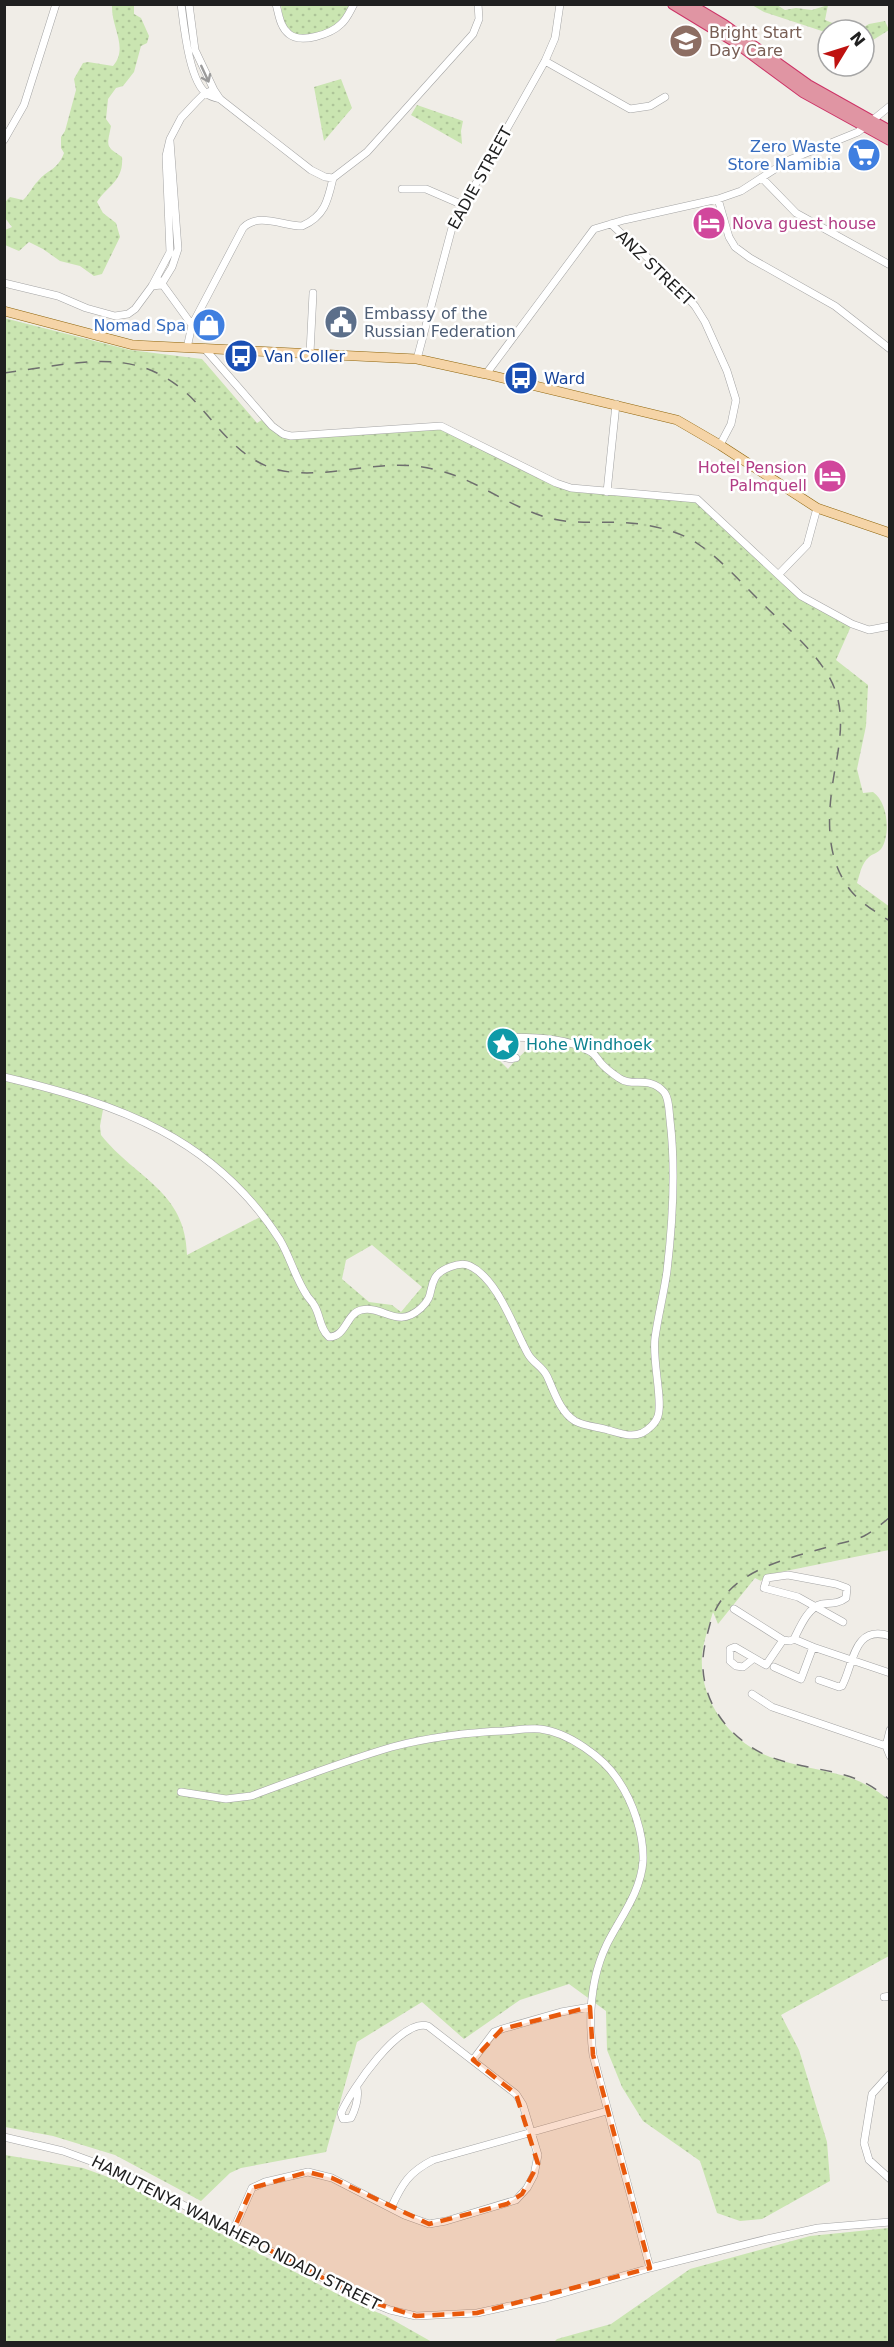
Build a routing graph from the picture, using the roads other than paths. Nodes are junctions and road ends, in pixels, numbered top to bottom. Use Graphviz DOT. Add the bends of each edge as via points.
graph roads {
  1 [pos="56,4"];
  2 [pos="181,4"];
  3 [pos="189,4"];
  4 [pos="276,4"];
  5 [pos="354,4"];
  6 [pos="478,4"];
  7 [pos="560,4"];
  8 [pos="674,4"];
  9 [pos="689,4"];
  10 [pos="545,61"];
  11 [pos="214,90"];
  12 [pos="205,93"];
  13 [pos="665,97"];
  14 [pos="220,99"];
  15 [pos="890,106"];
  16 [pos="868,124"];
  17 [pos="890,131"];
  18 [pos="170,139"];
  19 [pos="4,140"];
  20 [pos="890,141"];
  21 [pos="333,178"];
  22 [pos="762,178"];
  23 [pos="402,189"];
  24 [pos="718,199"];
  25 [pos="463,205"];
  26 [pos="611,224"];
  27 [pos="890,265"];
  28 [pos="158,276"];
  29 [pos="4,283"];
  30 [pos="161,285"];
  31 [pos="152,286"];
  32 [pos="313,293"];
  33 [pos="4,306"];
  34 [pos="4,311"];
  35 [pos="33,317"];
  36 [pos="192,325"];
  37 [pos="187,348"];
  38 [pos="205,349"];
  39 [pos="890,349"];
  40 [pos="310,353"];
  41 [pos="417,359"];
  42 [pos="486,374"];
  43 [pos="616,404"];
  44 [pos="720,445"];
  45 [pos="607,492"];
  46 [pos="817,508"];
  47 [pos="890,533"];
  48 [pos="779,574"];
  49 [pos="890,626"];
  50 [pos="516,1059"];
  51 [pos="4,1077"];
  52 [pos="814,1607"];
  53 [pos="734,1609"];
  54 [pos="843,1622"];
  55 [pos="890,1636"];
  56 [pos="794,1639"];
  57 [pos="783,1640"];
  58 [pos="813,1647"];
  59 [pos="753,1659"];
  60 [pos="851,1660"];
  61 [pos="774,1667"];
  62 [pos="890,1673"];
  63 [pos="819,1680"];
  64 [pos="752,1694"];
  65 [pos="890,1730"];
  66 [pos="886,1746"];
  67 [pos="890,1756"];
  68 [pos="181,1792"];
  69 [pos="590,2007"];
  70 [pos="473,2060"];
  71 [pos="890,2074"];
  72 [pos="357,2088"];
  73 [pos="608,2111"];
  74 [pos="532,2131"];
  75 [pos="4,2138"];
  76 [pos="879,2169"];
  77 [pos="890,2173"];
  78 [pos="890,2179"];
  79 [pos="391,2208"];
  80 [pos="890,2222"];
  81 [pos="233,2231"];
  82 [pos="650,2268"];
  1 -- 19 [label="street" via="24,105"];
  2 -- 12 [label="street" via="189,59"];
  3 -- 11 [label="street, one-way" via="195,50"];
  4 -- 5 [label="street" via="284,30 296,38 331,31"];
  6 -- 21 [label="street" via="479,19 473,34 367,152"];
  7 -- 10 [label="street, EADIE STREET" via="555,38"];
  8 -- 16 [label="highway" via="734,41 803,92"];
  9 -- 16 [label="highway"];
  10 -- 13 [label="street" via="630,109 644,108"];
  10 -- 25 [label="street, EADIE STREET"];
  11 -- 12 [label="street"];
  11 -- 14 [label="street"];
  12 -- 14 [label="street"];
  12 -- 18 [label="street" via="181,118"];
  14 -- 21 [label="street" via="311,170"];
  15 -- 16 [label="street"];
  16 -- 17 [label="highway"];
  16 -- 20 [label="highway"];
  16 -- 22 [label="street" via="849,136 789,160"];
  18 -- 28 [label="street" via="166,156 171,247"];
  18 -- 30 [label="street" via="178,249"];
  21 -- 36 [label="street" via="327,205 306,225 254,220 243,228"];
  22 -- 24 [label="street"];
  22 -- 27 [label="street" via="796,213"];
  23 -- 25 [label="street" via="423,188"];
  24 -- 26 [label="street"];
  24 -- 39 [label="street" via="735,247 835,306"];
  25 -- 41 [label="street, EADIE STREET" via="449,234"];
  26 -- 42 [label="street" via="591,232"];
  26 -- 44 [label="street, ANZ STREET" via="672,280 705,321 736,400 731,424"];
  28 -- 30 [label="street"];
  28 -- 31 [label="street"];
  29 -- 31 [label="street" via="115,316 132,312"];
  30 -- 31 [label="street"];
  30 -- 36 [label="street"];
  32 -- 40 [label="street"];
  33 -- 35 [label="main road"];
  34 -- 35 [label="main road"];
  35 -- 37 [label="main road" via="133,345"];
  36 -- 37 [label="street"];
  37 -- 38 [label="main road"];
  38 -- 40 [label="main road"];
  38 -- 45 [label="street" via="283,434 441,426 556,483"];
  40 -- 41 [label="main road"];
  41 -- 42 [label="main road"];
  42 -- 43 [label="main road"];
  43 -- 44 [label="main road" via="677,420"];
  43 -- 45 [label="street"];
  44 -- 46 [label="main road"];
  45 -- 48 [label="street" via="697,499"];
  46 -- 47 [label="main road"];
  46 -- 48 [label="street" via="807,545"];
  48 -- 49 [label="street" via="801,596 852,624 869,630"];
  50 -- 51 [label="street" via="494,1052 500,1037 576,1045 596,1055 623,1081 651,1083 667,1096 674,1197 655,1346 659,1410 652,1425 642,1433 625,1435 575,1421 555,1395 541,1367 527,1354 499,1296 468,1265 440,1273 432,1296 413,1314 393,1318 362,1310 332,1338 323,1330 315,1305 286,1250 249,1199 186,1144 104,1104"];
  52 -- 52 [label="street" via="798,1597 764,1588 767,1578 788,1575 847,1588 846,1598 839,1603"];
  52 -- 54 [label="street"];
  52 -- 56 [label="street"];
  53 -- 57 [label="street"];
  55 -- 60 [label="street" via="876,1633 866,1637"];
  56 -- 57 [label="street"];
  56 -- 58 [label="street"];
  57 -- 59 [label="street" via="768,1663"];
  58 -- 60 [label="street"];
  58 -- 61 [label="street" via="801,1679"];
  60 -- 62 [label="street"];
  60 -- 63 [label="street" via="842,1686"];
  64 -- 66 [label="street" via="772,1707"];
  65 -- 66 [label="street"];
  66 -- 67 [label="street"];
  68 -- 69 [label="street" via="226,1799 250,1796 393,1747 479,1732 542,1729 570,1740 612,1770 628,1795 640,1834 643,1862 638,1887 606,1946 595,1976"];
  69 -- 70 [label="street" via="494,2032"];
  69 -- 73 [label="street" via="593,2055"];
  70 -- 72 [label="street" via="434,2030 422,2025 411,2027 372,2062"];
  70 -- 74 [label="street" via="516,2094"];
  71 -- 76 [label="street" via="872,2094 865,2133 867,2157"];
  73 -- 74 [label="street"];
  73 -- 82 [label="street"];
  74 -- 79 [label="street" via="424,2164 408,2177"];
  74 -- 79 [label="street" via="538,2164 527,2188 516,2200 429,2224"];
  75 -- 81 [label="street, HAMUTENYA WANAHEPO NDADI STREET" via="94,2161"];
  76 -- 77 [label="street"];
  76 -- 78 [label="street"];
  79 -- 81 [label="street" via="320,2174 292,2174 252,2188"];
  80 -- 82 [label="street, HAMUTENYA WANAHEPO NDADI STREET" via="818,2228"];
  81 -- 82 [label="street, HAMUTENYA WANAHEPO NDADI STREET" via="365,2300 416,2316 477,2313"];
}
